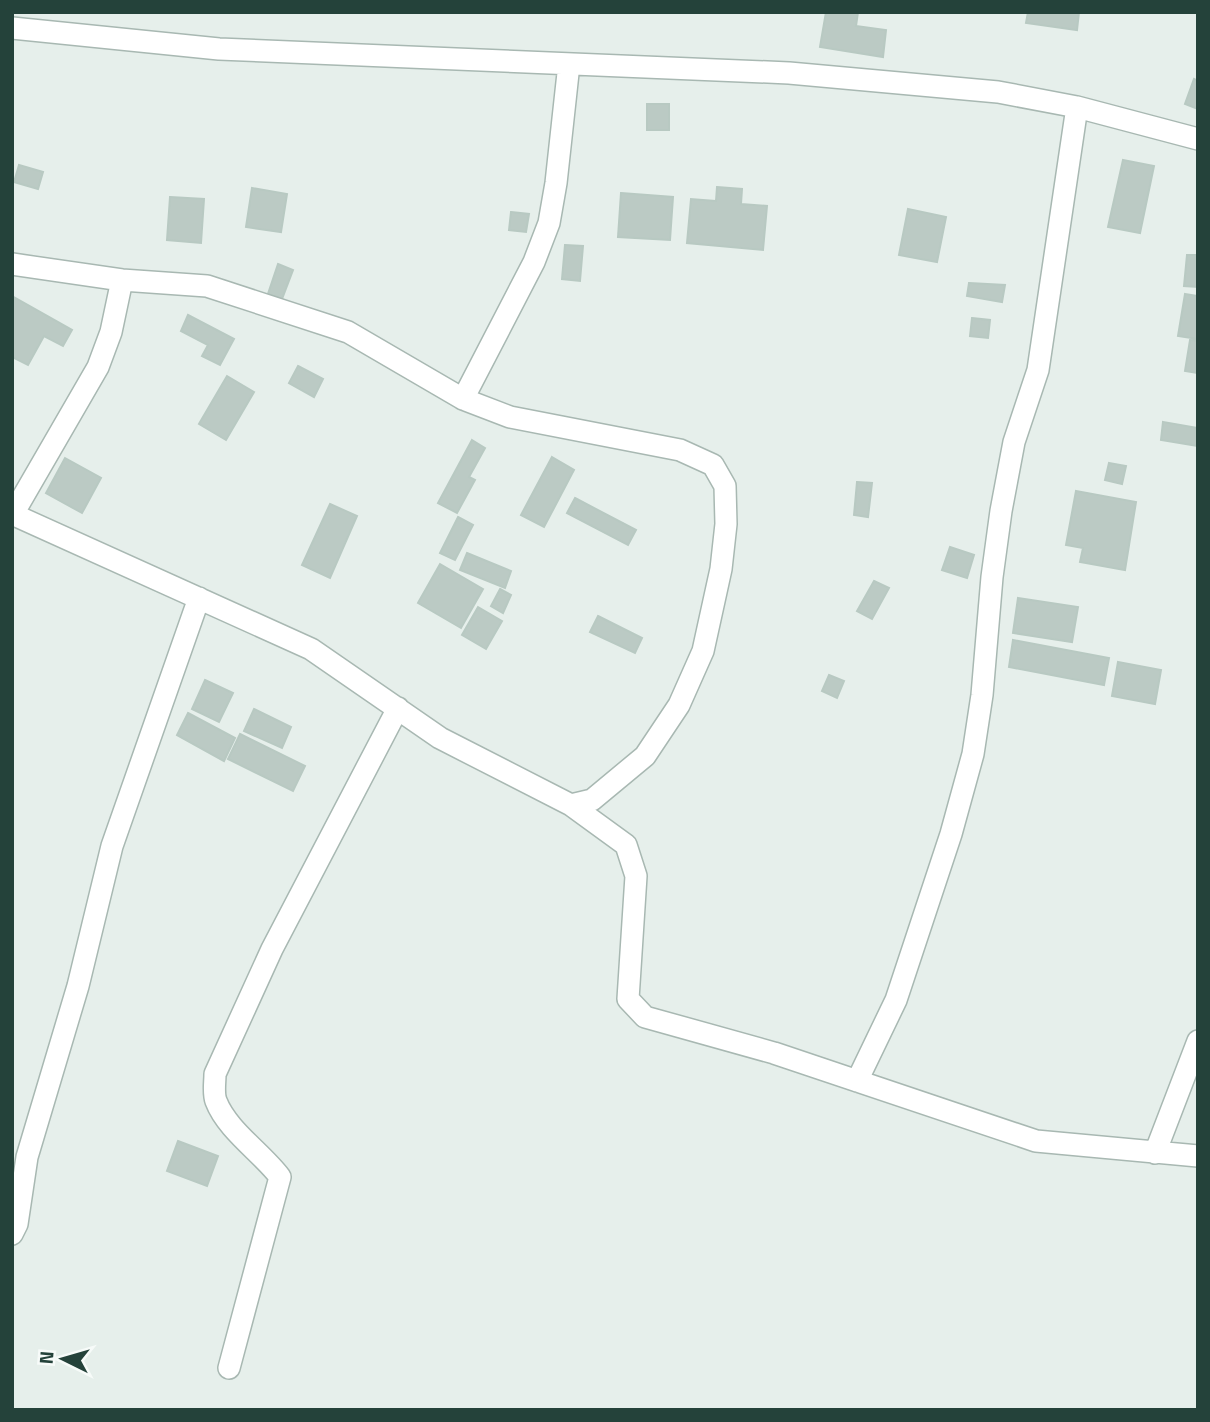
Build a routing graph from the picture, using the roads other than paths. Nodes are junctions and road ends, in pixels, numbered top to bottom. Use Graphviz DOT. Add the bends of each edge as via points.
graph roads {
  1 [pos="12,28"];
  2 [pos="569,64"];
  3 [pos="1077,107"];
  4 [pos="1198,139"];
  5 [pos="12,264"];
  6 [pos="122,280"];
  7 [pos="463,399"];
  8 [pos="13,514"];
  9 [pos="200,598"];
  10 [pos="398,708"];
  11 [pos="570,804"];
  12 [pos="1198,1041"];
  13 [pos="857,1081"];
  14 [pos="1155,1153"];
  15 [pos="1198,1156"];
  16 [pos="12,1234"];
  17 [pos="229,1367"];
  1 -- 2 [label="street" via="219,50"];
  2 -- 3 [label="street" via="789,73 998,92"];
  2 -- 7 [label="street" via="549,223 534,262"];
  3 -- 4 [label="street"];
  3 -- 13 [label="street" via="1038,370 1014,442 1001,511 973,754 896,1000"];
  5 -- 6 [label="street"];
  6 -- 7 [label="street" via="206,286 348,332"];
  6 -- 8 [label="street" via="98,367"];
  7 -- 11 [label="street" via="510,416 680,450 713,465 725,486 721,569 703,651 679,705 645,755 592,800"];
  8 -- 9 [label="street"];
  9 -- 10 [label="street" via="311,649"];
  9 -- 16 [label="street" via="112,846 78,986 27,1157"];
  10 -- 11 [label="street" via="440,738"];
  10 -- 17 [label="street" via="272,949 215,1074 217,1104 280,1177"];
  11 -- 13 [label="street" via="626,845 636,876 628,999 645,1017"];
  12 -- 14 [label="street"];
  13 -- 14 [label="street" via="1036,1141"];
  14 -- 15 [label="street"];
}
